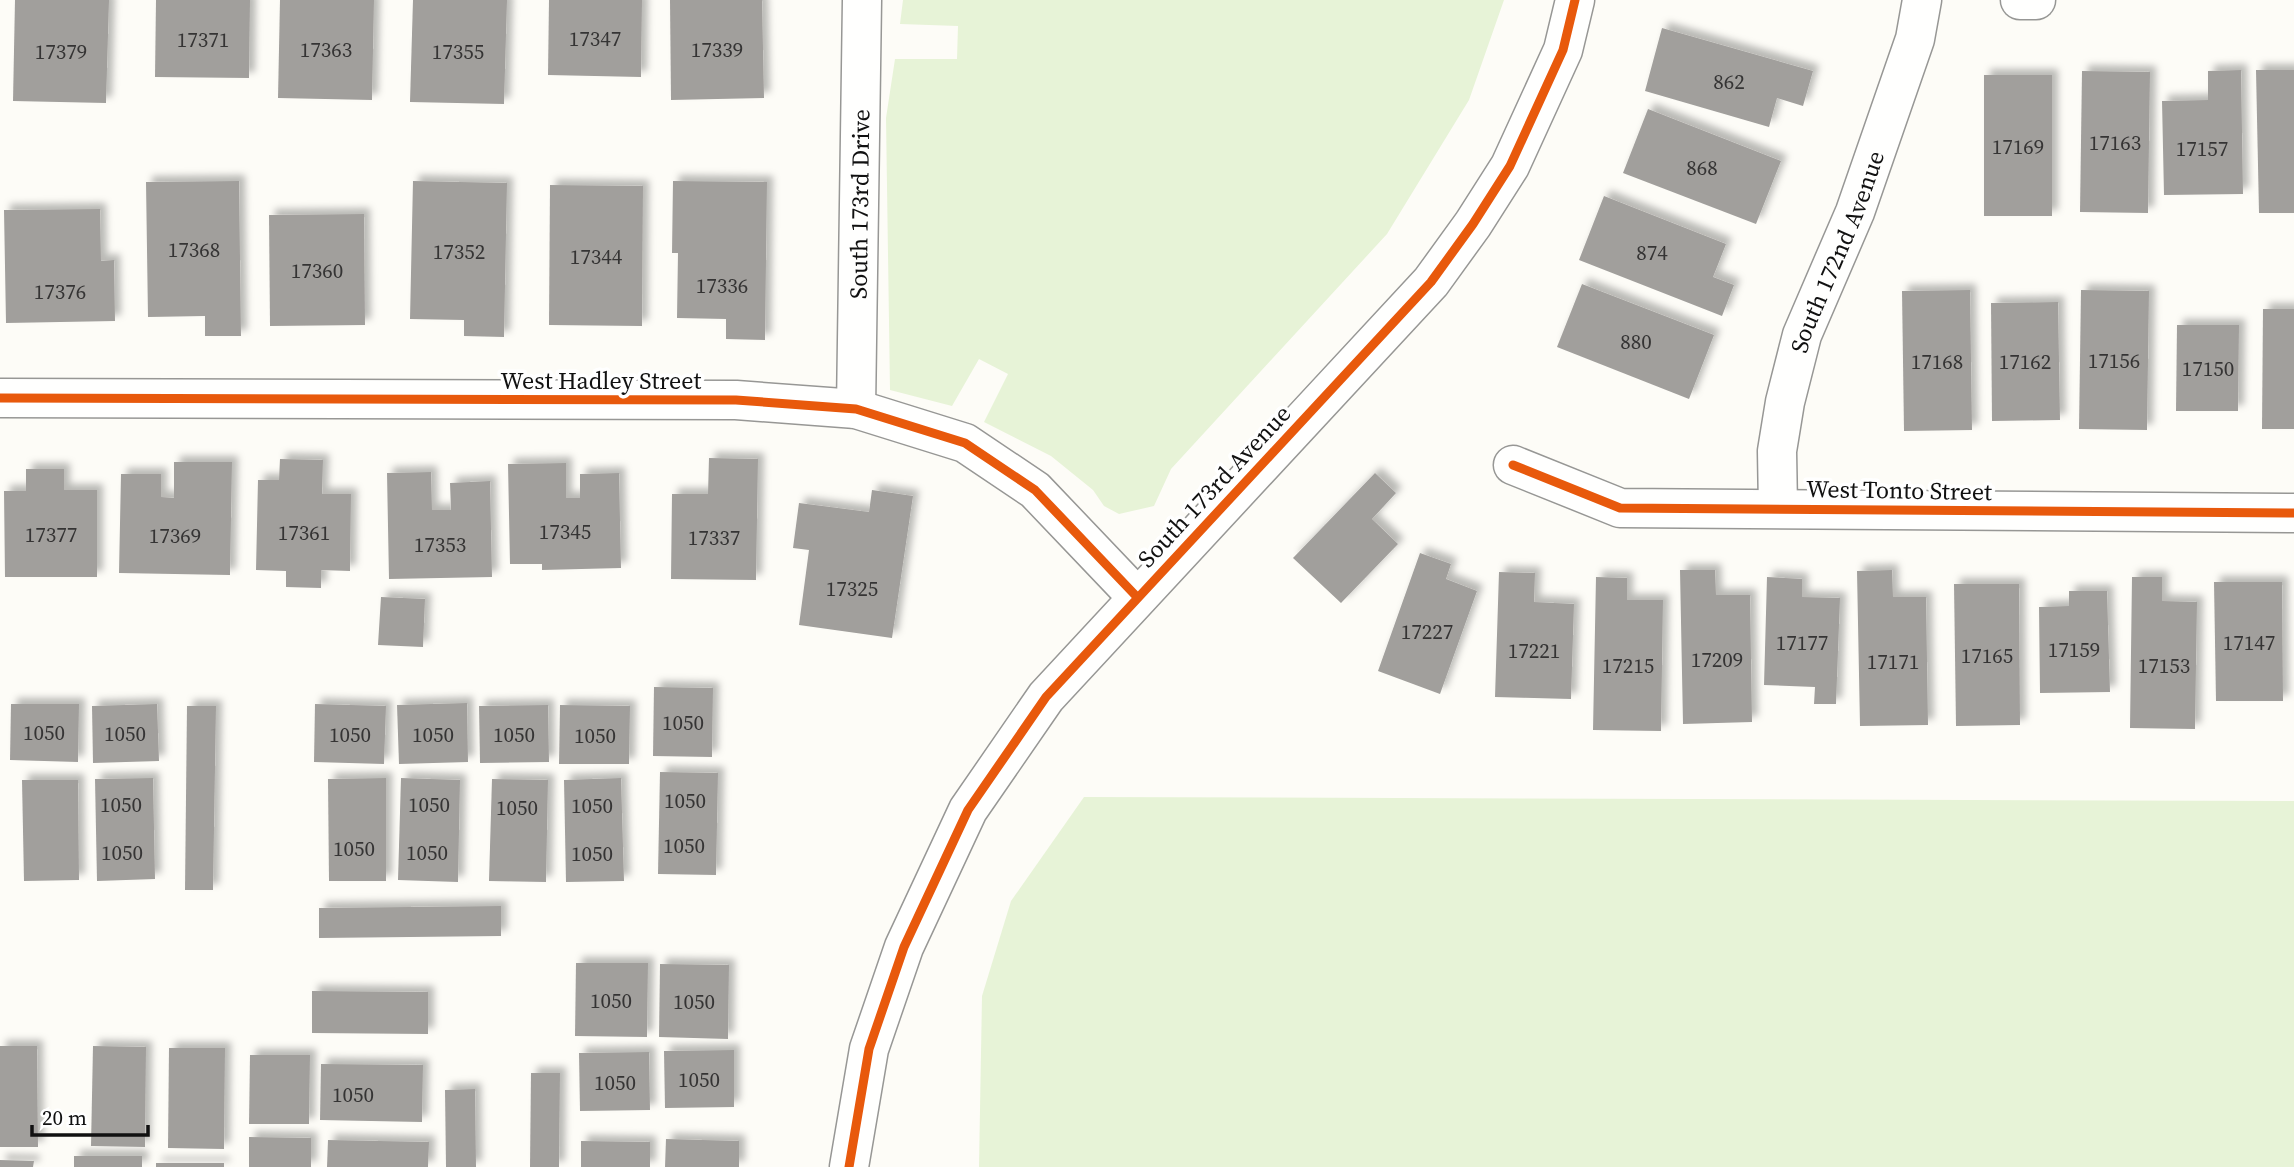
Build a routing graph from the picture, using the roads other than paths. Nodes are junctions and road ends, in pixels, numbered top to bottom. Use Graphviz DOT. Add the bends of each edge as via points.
graph roads {
  1 [pos="862,0"];
  2 [pos="1575,0"];
  3 [pos="1922,0"];
  4 [pos="2020,0"];
  5 [pos="2036,0"];
  6 [pos="0,398"];
  7 [pos="856,409"];
  8 [pos="1513,465"];
  9 [pos="1778,508"];
  10 [pos="2294,513"];
  11 [pos="1136,597"];
  12 [pos="849,1167"];
  1 -- 7 [label="street, South 173rd Drive"];
  2 -- 11 [label="street, South 173rd Avenue" via="1563,50 1510,166 1459,244 1431,282"];
  3 -- 9 [label="street, South 172nd Avenue" via="1915,39 1855,212 1802,335 1777,451"];
  4 -- 5 [label="street"];
  6 -- 7 [label="street, West Hadley Street" via="736,400"];
  7 -- 11 [label="street, West Hadley Street" via="965,443 1015,476 1035,490"];
  8 -- 9 [label="street, West Tonto Street" via="1620,509"];
  9 -- 10 [label="street, West Tonto Street"];
  11 -- 12 [label="street, South 173rd Avenue" via="1046,697 968,810 904,947 869,1049"];
}
